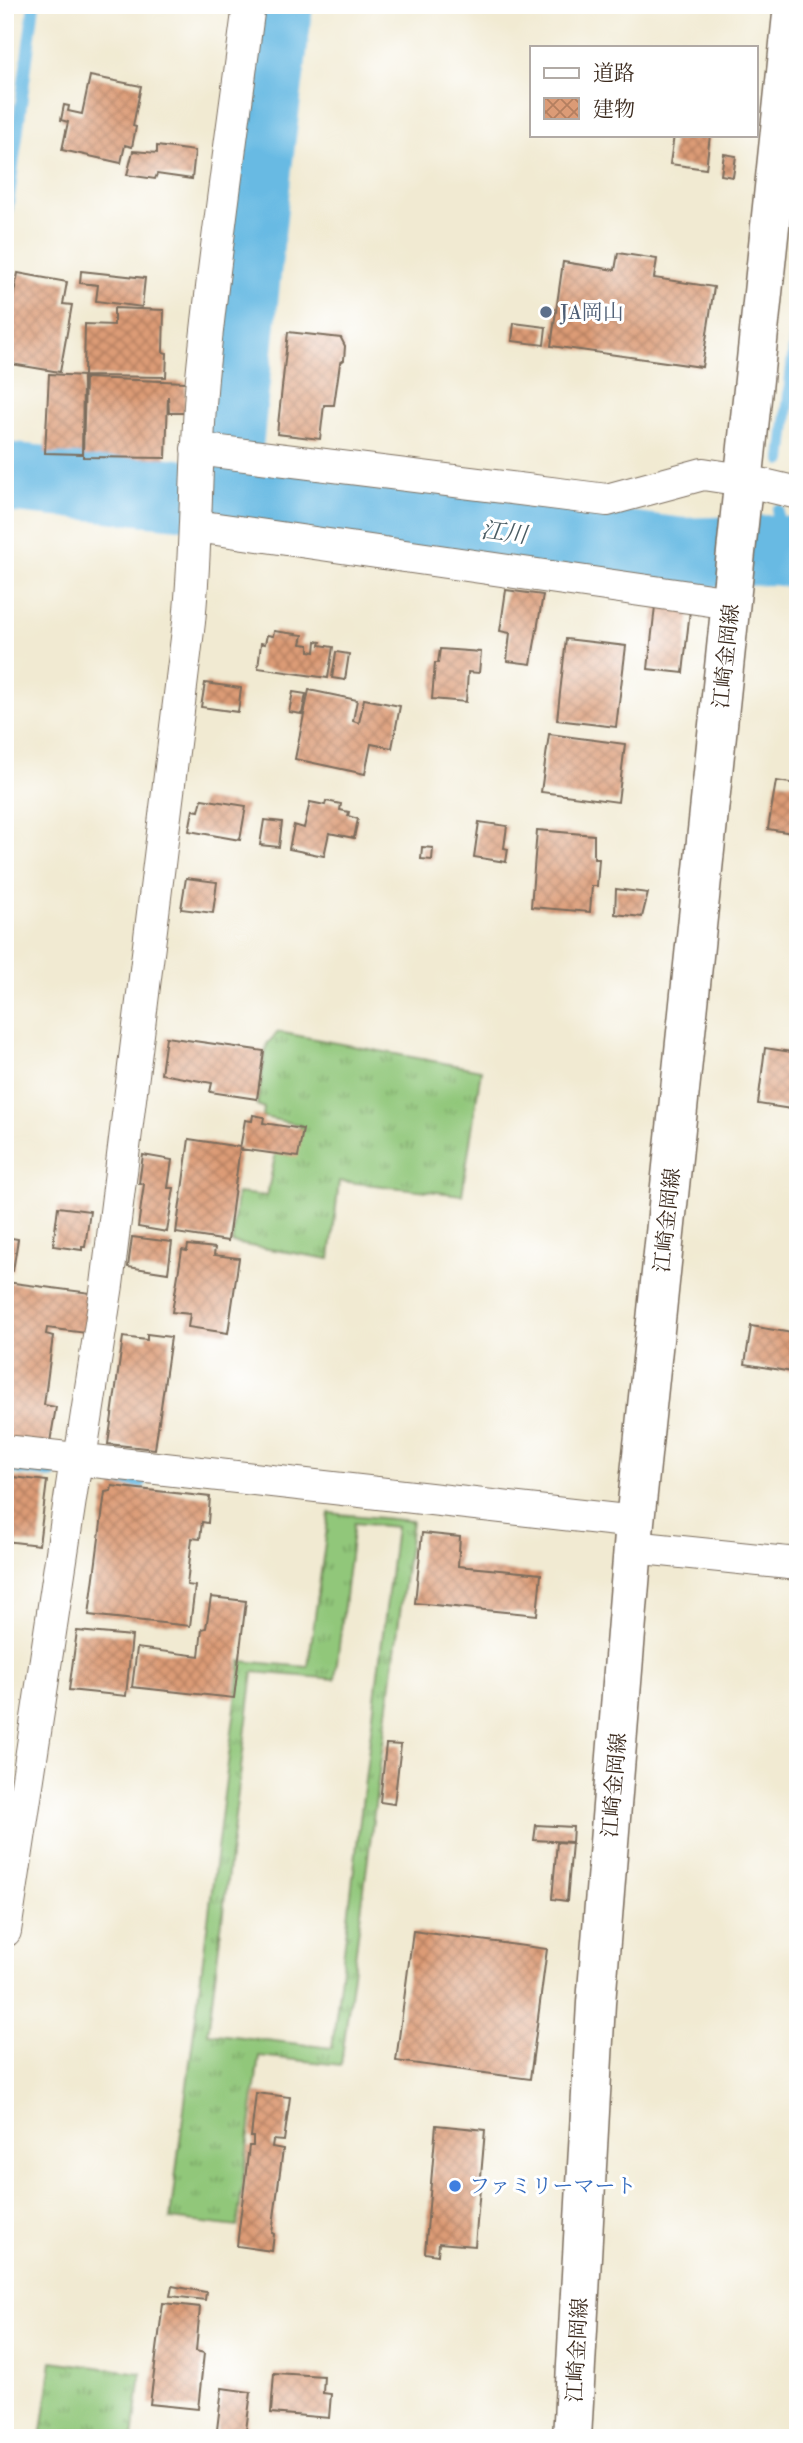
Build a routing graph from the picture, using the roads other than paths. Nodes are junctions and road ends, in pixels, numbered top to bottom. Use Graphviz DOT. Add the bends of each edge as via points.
graph roads {
  1 [pos="250,5"];
  2 [pos="793,5"];
  3 [pos="203,450"];
  4 [pos="742,492"];
  5 [pos="798,493"];
  6 [pos="196,526"];
  7 [pos="732,595"];
  8 [pos="5,1451"];
  9 [pos="78,1458"];
  10 [pos="634,1534"];
  11 [pos="798,1564"];
  12 [pos="5,1931"];
  13 [pos="572,2438"];
  1 -- 3 [label="street" via="216,253"];
  2 -- 4 [label="main road, 江崎金岡線"];
  3 -- 4 [label="street" via="607,500 703,474"];
  3 -- 6 [label="street"];
  4 -- 5 [label="street"];
  4 -- 7 [label="main road, 江崎金岡線"];
  6 -- 7 [label="street"];
  6 -- 9 [label="street" via="189,622 112,1244"];
  7 -- 10 [label="main road, 江崎金岡線"];
  8 -- 9 [label="street"];
  9 -- 10 [label="street"];
  9 -- 12 [label="street"];
  10 -- 11 [label="street"];
  10 -- 13 [label="main road, 江崎金岡線" via="596,2003"];
}
